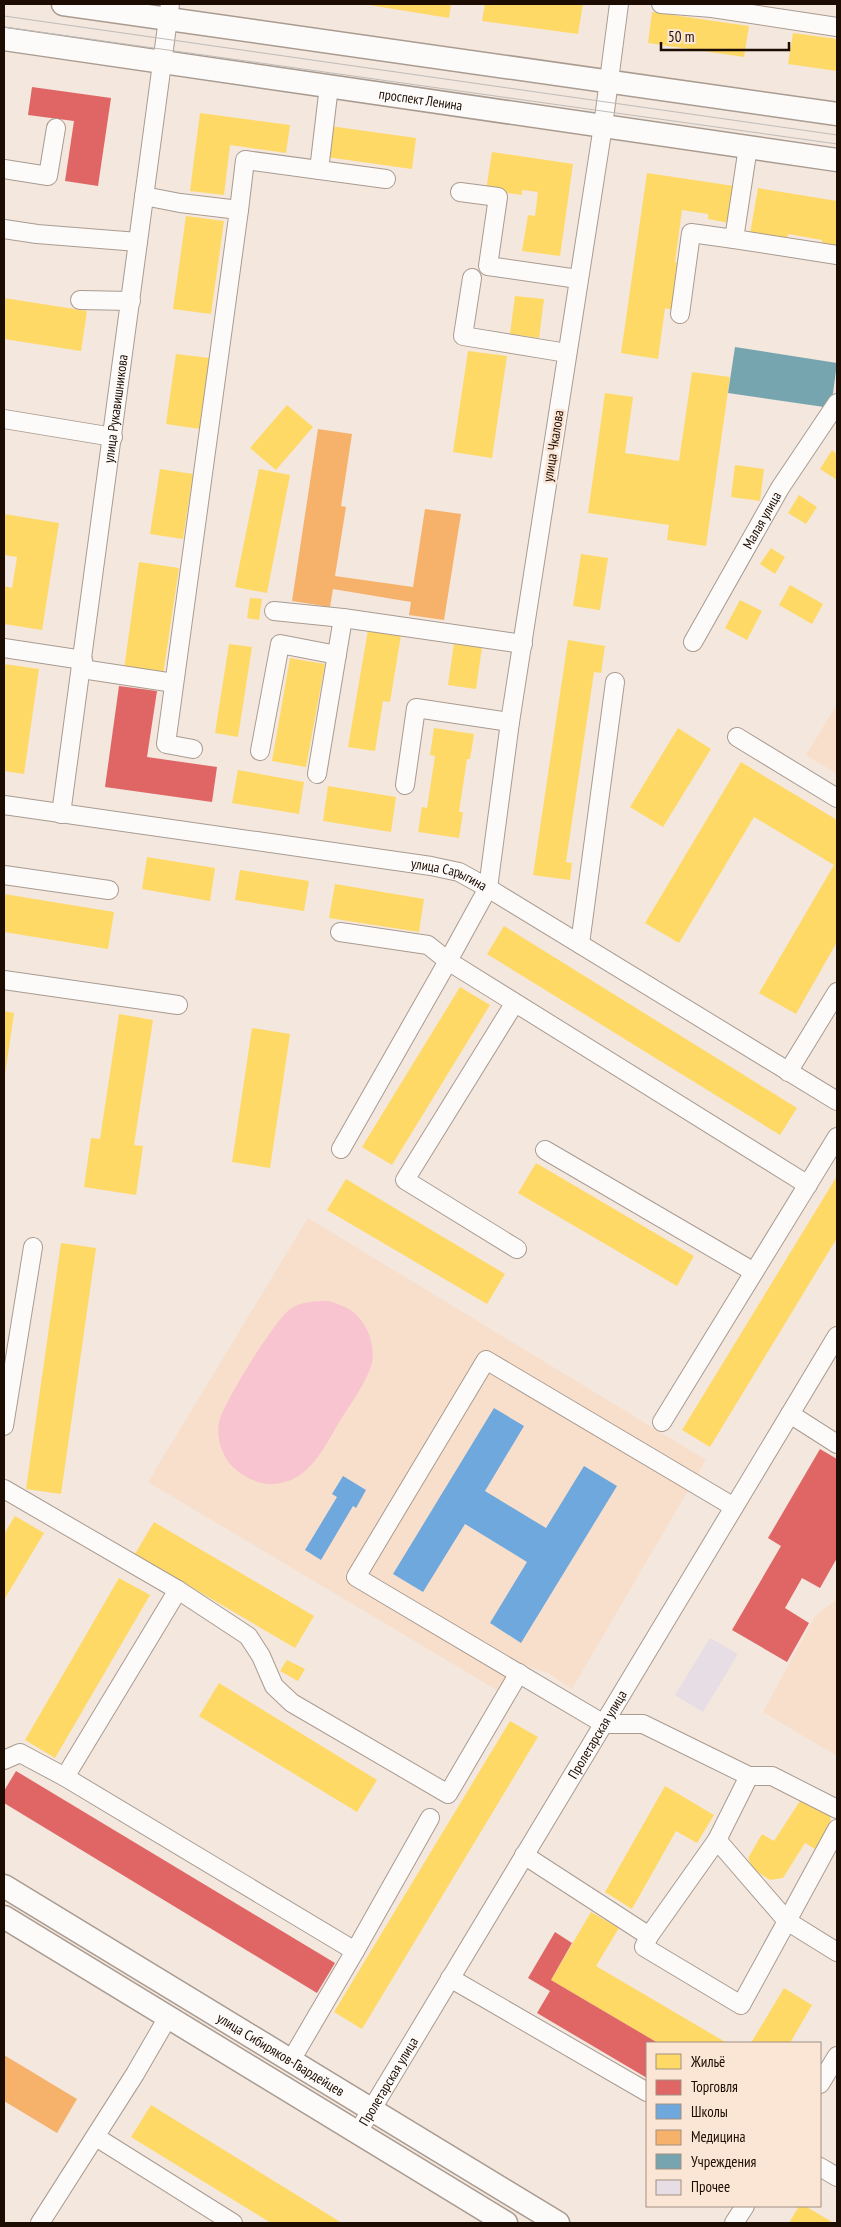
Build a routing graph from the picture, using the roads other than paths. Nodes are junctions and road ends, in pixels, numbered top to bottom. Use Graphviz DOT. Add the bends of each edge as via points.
graph roads {
  1 [pos="63,4"];
  2 [pos="619,4"];
  3 [pos="661,4"];
  4 [pos="712,6"];
  5 [pos="110,7"];
  6 [pos="169,11"];
  7 [pos="837,27"];
  8 [pos="4,39"];
  9 [pos="162,62"];
  10 [pos="610,81"];
  11 [pos="329,86"];
  12 [pos="837,114"];
  13 [pos="603,126"];
  14 [pos="56,128"];
  15 [pos="748,147"];
  16 [pos="837,160"];
  17 [pos="4,169"];
  18 [pos="319,170"];
  19 [pos="386,180"];
  20 [pos="460,192"];
  21 [pos="144,196"];
  22 [pos="239,210"];
  23 [pos="4,229"];
  24 [pos="734,239"];
  25 [pos="138,242"];
  26 [pos="837,254"];
  27 [pos="472,278"];
  28 [pos="578,279"];
  29 [pos="80,300"];
  30 [pos="131,301"];
  31 [pos="680,314"];
  32 [pos="567,352"];
  33 [pos="837,403"];
  34 [pos="4,419"];
  35 [pos="113,437"];
  36 [pos="274,611"];
  37 [pos="343,618"];
  38 [pos="693,642"];
  39 [pos="522,644"];
  40 [pos="4,648"];
  41 [pos="337,655"];
  42 [pos="82,665"];
  43 [pos="615,682"];
  44 [pos="174,683"];
  45 [pos="510,722"];
  46 [pos="737,737"];
  47 [pos="193,749"];
  48 [pos="260,751"];
  49 [pos="317,774"];
  50 [pos="405,785"];
  51 [pos="837,798"];
  52 [pos="4,805"];
  53 [pos="61,814"];
  54 [pos="4,875"];
  55 [pos="488,888"];
  56 [pos="108,890"];
  57 [pos="340,932"];
  58 [pos="580,944"];
  59 [pos="448,961"];
  60 [pos="4,980"];
  61 [pos="837,992"];
  62 [pos="514,1004"];
  63 [pos="178,1005"];
  64 [pos="788,1072"];
  65 [pos="836,1097"];
  66 [pos="837,1137"];
  67 [pos="341,1149"];
  68 [pos="545,1150"];
  69 [pos="808,1185"];
  70 [pos="33,1247"];
  71 [pos="517,1249"];
  72 [pos="754,1272"];
  73 [pos="837,1336"];
  74 [pos="790,1414"];
  75 [pos="662,1422"];
  76 [pos="4,1426"];
  77 [pos="837,1444"];
  78 [pos="4,1489"];
  79 [pos="734,1507"];
  80 [pos="178,1590"];
  81 [pos="519,1673"];
  82 [pos="604,1724"];
  83 [pos="4,1760"];
  84 [pos="749,1776"];
  85 [pos="65,1777"];
  86 [pos="837,1809"];
  87 [pos="430,1818"];
  88 [pos="837,1829"];
  89 [pos="717,1840"];
  90 [pos="524,1855"];
  91 [pos="4,1886"];
  92 [pos="4,1917"];
  93 [pos="787,1921"];
  94 [pos="649,1936"];
  95 [pos="355,1951"];
  96 [pos="837,1952"];
  97 [pos="450,1978"];
  98 [pos="168,2017"];
  99 [pos="837,2056"];
  100 [pos="290,2062"];
  101 [pos="821,2082"];
  102 [pos="646,2091"];
  103 [pos="371,2111"];
  104 [pos="358,2132"];
  105 [pos="96,2137"];
  106 [pos="821,2168"];
  107 [pos="837,2177"];
  108 [pos="744,2207"];
  109 [pos="40,2223"];
  110 [pos="233,2223"];
  111 [pos="506,2223"];
  112 [pos="558,2223"];
  113 [pos="734,2223"];
  1 -- 5 [label="main road"];
  2 -- 10 [label="street, улица Чкалова"];
  3 -- 4 [label="street"];
  4 -- 7 [label="street"];
  5 -- 6 [label="main road"];
  6 -- 9 [label="street, улица Рукавишникова"];
  6 -- 10 [label="main road"];
  8 -- 9 [label="main road, проспект Ленина"];
  9 -- 11 [label="main road, проспект Ленина"];
  9 -- 21 [label="street, улица Рукавишникова"];
  10 -- 12 [label="main road"];
  10 -- 13 [label="street, улица Чкалова"];
  11 -- 13 [label="main road, проспект Ленина"];
  11 -- 18 [label="street"];
  13 -- 15 [label="main road, проспект Ленина"];
  13 -- 28 [label="street, улица Чкалова"];
  14 -- 17 [label="street" via="48,176"];
  15 -- 16 [label="main road, проспект Ленина"];
  15 -- 24 [label="street"];
  18 -- 19 [label="street"];
  18 -- 22 [label="street" via="245,160"];
  20 -- 28 [label="street" via="498,197 488,266"];
  21 -- 22 [label="street"];
  21 -- 25 [label="street, улица Рукавишникова"];
  22 -- 44 [label="street"];
  23 -- 25 [label="street"];
  24 -- 26 [label="street"];
  24 -- 31 [label="street" via="691,233"];
  25 -- 30 [label="street, улица Рукавишникова"];
  27 -- 32 [label="street" via="463,336"];
  28 -- 32 [label="street, улица Чкалова"];
  29 -- 30 [label="street"];
  30 -- 35 [label="street, улица Рукавишникова"];
  32 -- 39 [label="street, улица Чкалова"];
  33 -- 38 [label="street, Малая улица" via="780,488"];
  34 -- 35 [label="street"];
  35 -- 42 [label="street, улица Рукавишникова"];
  36 -- 37 [label="street"];
  37 -- 39 [label="street"];
  37 -- 41 [label="street"];
  39 -- 45 [label="street, улица Чкалова"];
  40 -- 42 [label="street"];
  41 -- 48 [label="street" via="280,644"];
  41 -- 49 [label="street"];
  42 -- 44 [label="street"];
  42 -- 53 [label="street, улица Рукавишникова"];
  43 -- 58 [label="street"];
  44 -- 47 [label="street" via="166,744"];
  45 -- 50 [label="street" via="416,708"];
  45 -- 55 [label="street, улица Чкалова"];
  46 -- 51 [label="street"];
  52 -- 53 [label="street, улица Сарыгина"];
  53 -- 55 [label="street, улица Сарыгина" via="430,866 459,872"];
  54 -- 56 [label="street"];
  55 -- 58 [label="street, улица Сарыгина"];
  55 -- 59 [label="street"];
  57 -- 59 [label="street" via="428,945"];
  58 -- 64 [label="street, улица Сарыгина"];
  59 -- 62 [label="street"];
  59 -- 67 [label="street"];
  60 -- 63 [label="street"];
  61 -- 64 [label="street"];
  62 -- 69 [label="street"];
  62 -- 71 [label="street" via="405,1180"];
  64 -- 65 [label="street, улица Сарыгина"];
  66 -- 69 [label="street"];
  68 -- 72 [label="street"];
  69 -- 72 [label="street"];
  70 -- 76 [label="street"];
  72 -- 75 [label="street"];
  73 -- 74 [label="street, Пролетарская улица"];
  74 -- 77 [label="street"];
  74 -- 79 [label="street, Пролетарская улица"];
  78 -- 80 [label="street"];
  79 -- 81 [label="street" via="486,1360 356,1577"];
  79 -- 82 [label="street, Пролетарская улица"];
  80 -- 81 [label="street" via="248,1636 274,1686 292,1703 448,1794"];
  80 -- 85 [label="street"];
  81 -- 82 [label="street"];
  82 -- 84 [label="street" via="643,1724"];
  82 -- 90 [label="street, Пролетарская улица"];
  83 -- 85 [label="street" via="20,1754"];
  84 -- 86 [label="street" via="772,1776"];
  84 -- 89 [label="street"];
  85 -- 95 [label="street"];
  87 -- 95 [label="street"];
  88 -- 93 [label="street"];
  89 -- 93 [label="street"];
  89 -- 94 [label="street"];
  90 -- 94 [label="street"];
  90 -- 97 [label="street, Пролетарская улица"];
  91 -- 100 [label="main road, улица Сибиряков-Гвардейцев"];
  92 -- 98 [label="main road, улица Сибиряков-Гвардейцев"];
  93 -- 94 [label="street" via="741,2006 644,1947"];
  93 -- 96 [label="street"];
  95 -- 100 [label="street"];
  97 -- 102 [label="street"];
  97 -- 103 [label="street, Пролетарская улица"];
  98 -- 104 [label="main road, улица Сибиряков-Гвардейцев"];
  98 -- 105 [label="street"];
  99 -- 101 [label="street"];
  100 -- 103 [label="main road, улица Сибиряков-Гвардейцев"];
  103 -- 104 [label="street, Пролетарская улица"];
  103 -- 112 [label="main road, улица Сибиряков-Гвардейцев"];
  104 -- 111 [label="main road, улица Сибиряков-Гвардейцев"];
  105 -- 109 [label="street"];
  105 -- 110 [label="street"];
  106 -- 107 [label="street"];
  108 -- 113 [label="street"];
}
